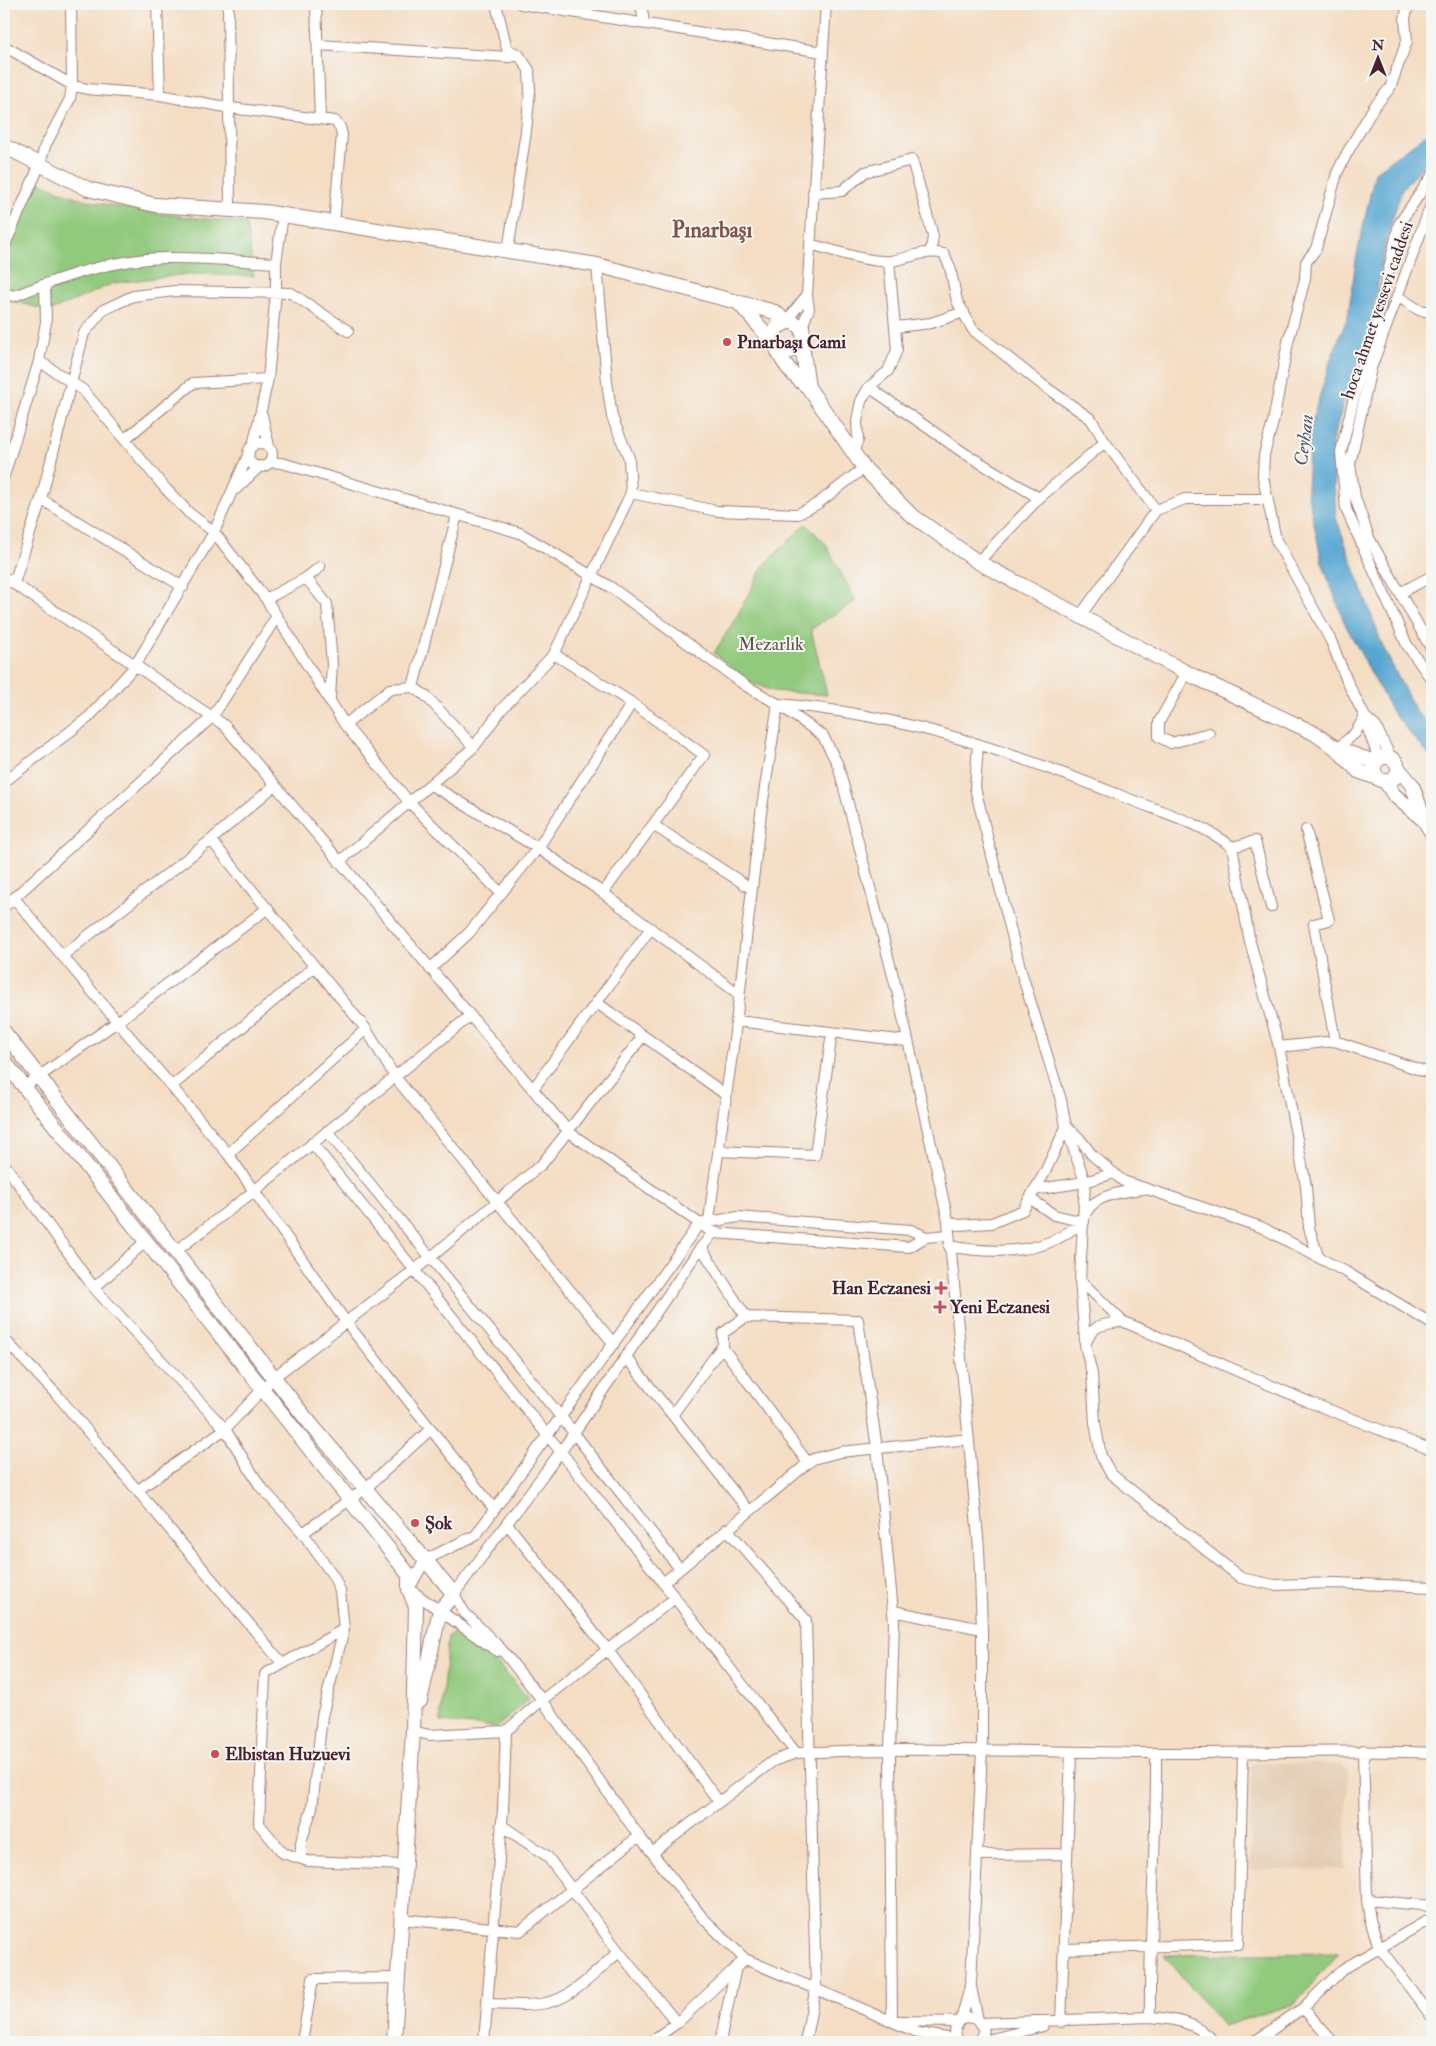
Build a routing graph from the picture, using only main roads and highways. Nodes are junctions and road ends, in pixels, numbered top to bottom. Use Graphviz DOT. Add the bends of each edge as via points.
graph roads {
  1 [pos="4,146"];
  2 [pos="738,301"];
  3 [pos="792,324"];
  4 [pos="777,344"];
  5 [pos="802,344"];
  6 [pos="808,387"];
  7 [pos="1337,749"];
  8 [pos="1386,762"];
  9 [pos="1381,780"];
  10 [pos="1429,827"];
  11 [pos="4,1032"];
  12 [pos="4,1061"];
  13 [pos="413,1731"];
  14 [pos="394,2042"];
  1 -- 2 [label="main road" via="88,189 155,205 283,215 597,265"];
  2 -- 3 [label="main road" via="775,312"];
  2 -- 4 [label="main road"];
  3 -- 4 [label="main road" via="775,332"];
  3 -- 5 [label="main road" via="804,336"];
  4 -- 5 [label="main road" via="790,351"];
  4 -- 6 [label="main road" via="788,369"];
  5 -- 6 [label="main road"];
  6 -- 7 [label="main road" via="864,468 910,514 978,562 1187,672 1314,733"];
  7 -- 8 [label="main road"];
  7 -- 9 [label="main road" via="1358,771"];
  8 -- 9 [label="main road" via="1374,770"];
  8 -- 9 [label="main road" via="1396,776"];
  8 -- 10 [label="main road" via="1412,785"];
  9 -- 10 [label="main road"];
  11 -- 13 [label="main road" via="304,1416 454,1594 440,1610"];
  12 -- 13 [label="main road" via="409,1575 409,1589 416,1607"];
  13 -- 14 [label="main road"];
}
